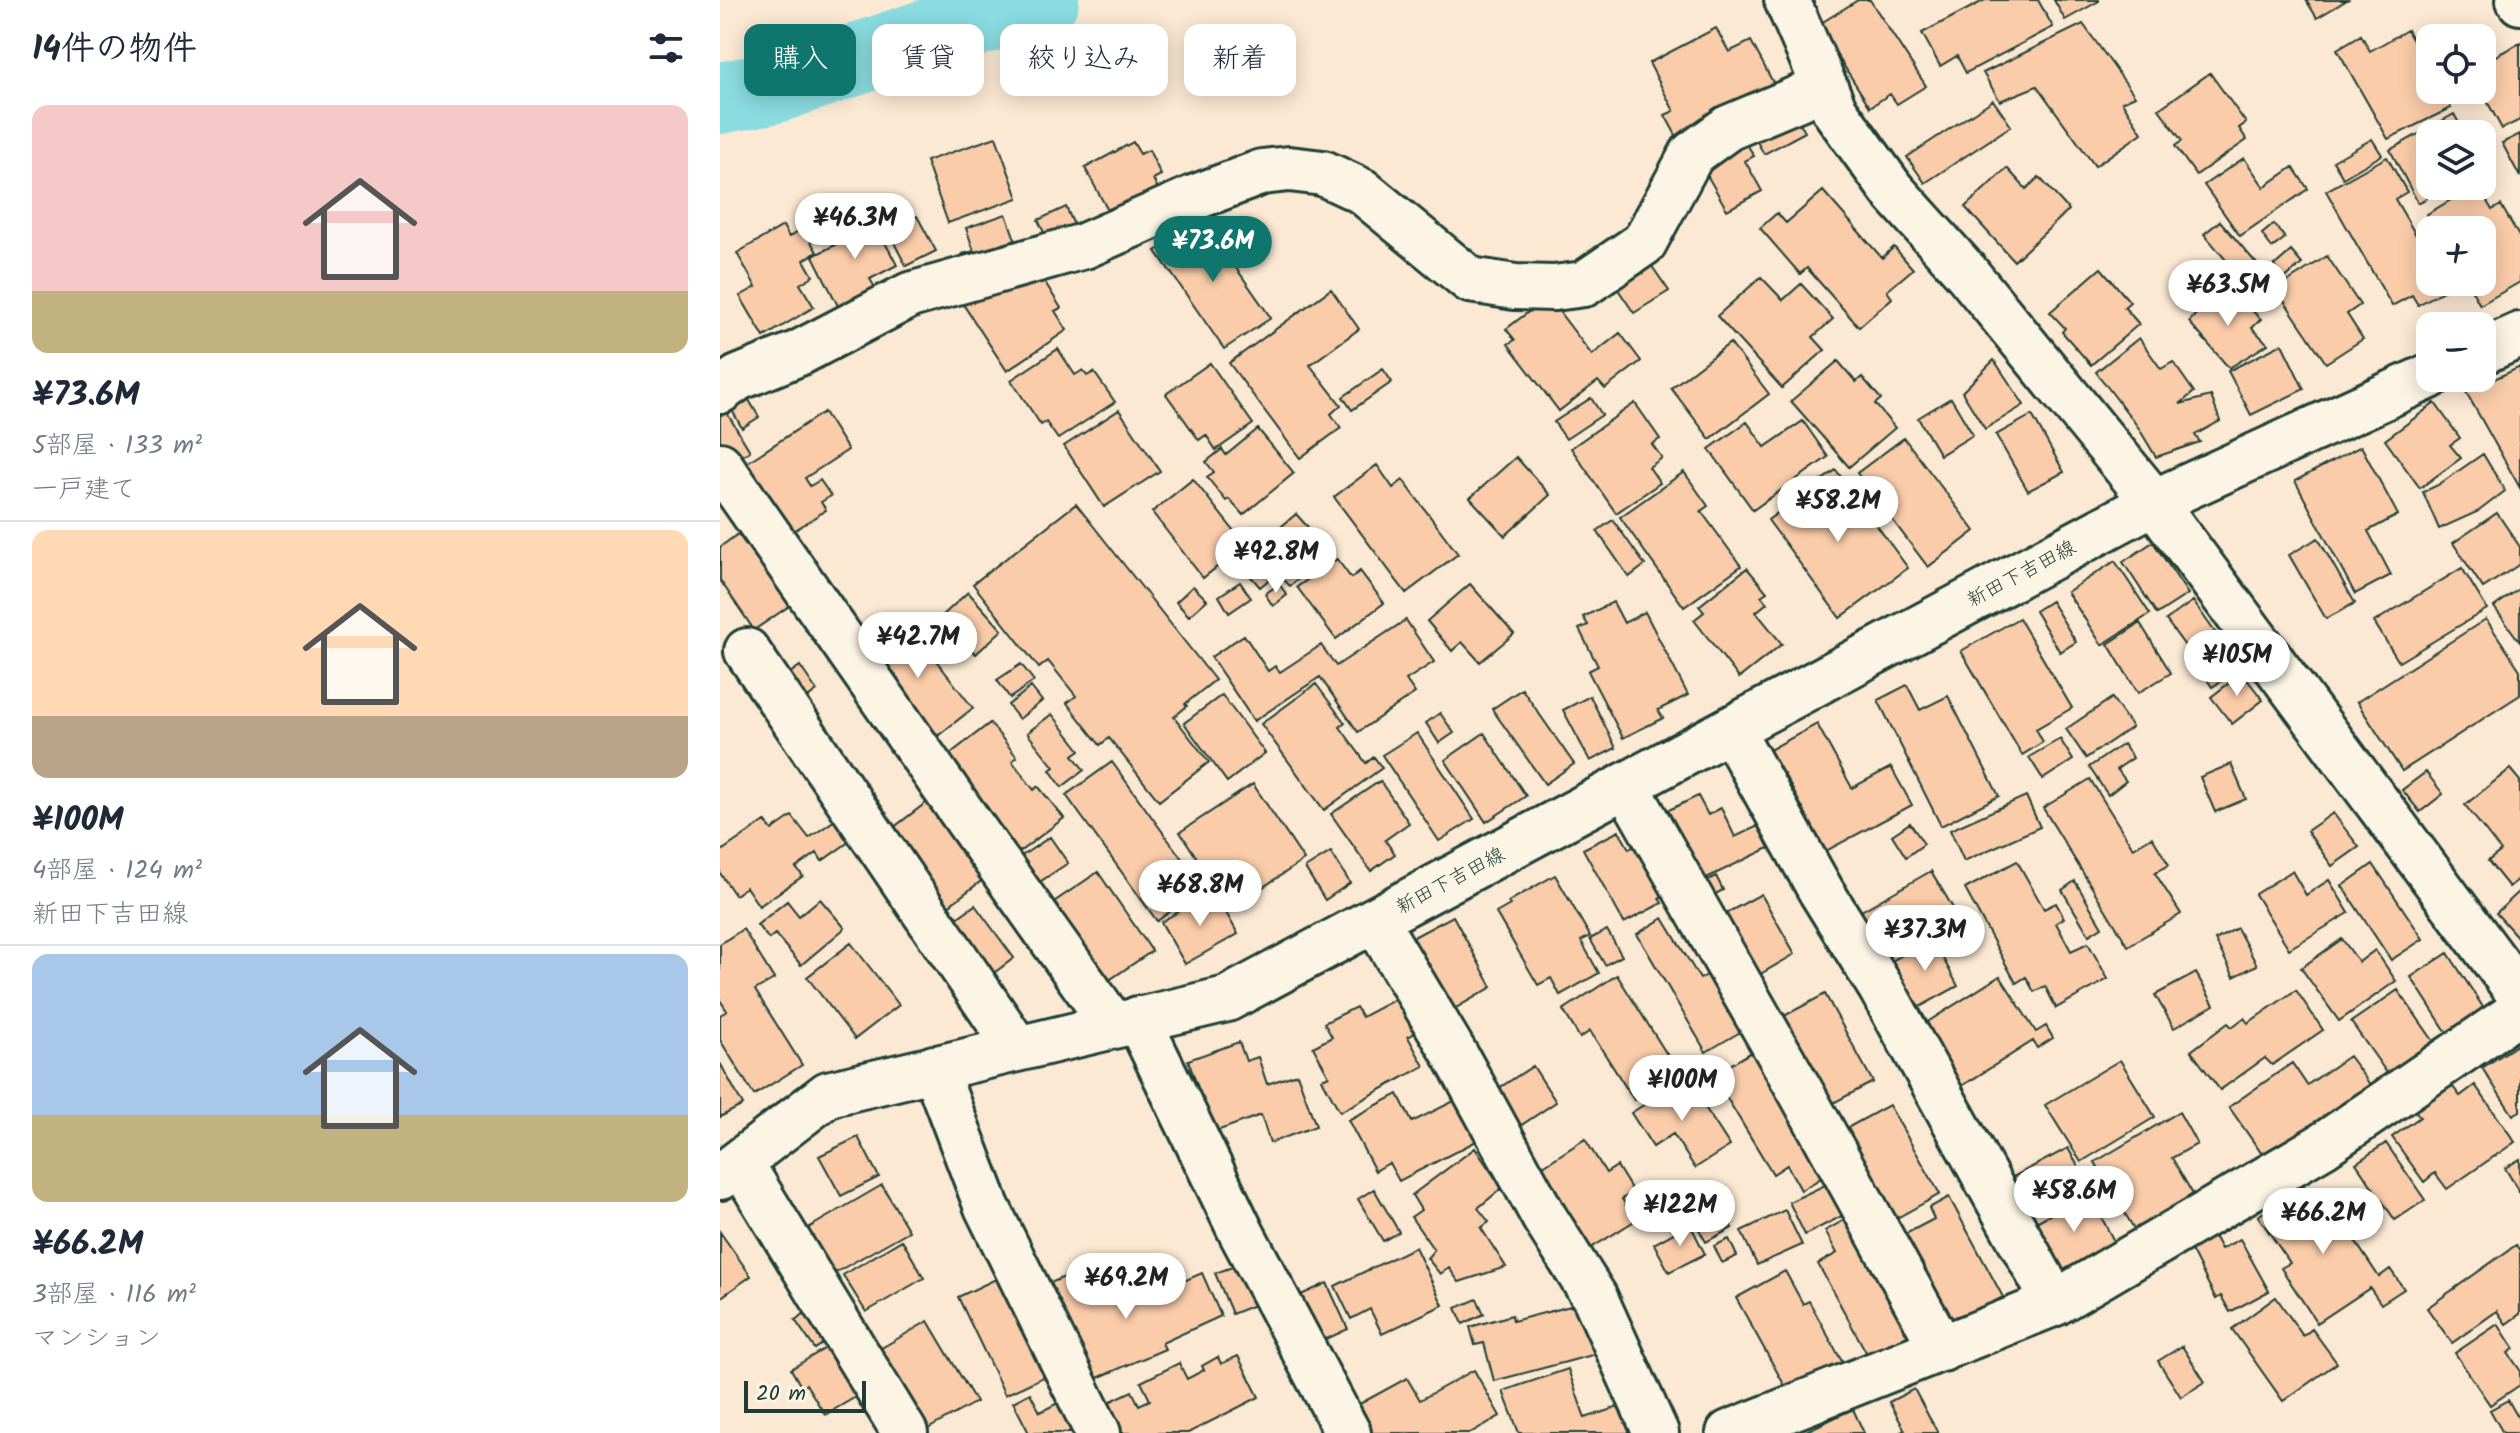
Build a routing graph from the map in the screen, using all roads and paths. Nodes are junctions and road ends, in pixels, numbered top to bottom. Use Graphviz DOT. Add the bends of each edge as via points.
graph roads {
  1 [pos="1787,0"];
  2 [pos="1825,87"];
  3 [pos="2520,335"];
  4 [pos="2496,346"];
  5 [pos="2416,382"];
  6 [pos="720,391"];
  7 [pos="720,465"];
  8 [pos="2154,502"];
  9 [pos="747,651"];
  10 [pos="1731,729"];
  11 [pos="1626,785"];
  12 [pos="1375,920"];
  13 [pos="2520,995"];
  14 [pos="2520,1011"];
  15 [pos="1126,1022"];
  16 [pos="1017,1048"];
  17 [pos="934,1068"];
  18 [pos="730,1169"];
  19 [pos="2055,1303"];
  20 [pos="1942,1349"];
  21 [pos="905,1433"];
  22 [pos="1098,1433"];
  23 [pos="1348,1433"];
  24 [pos="1656,1433"];
  25 [pos="1729,1433"];
  1 -- 2 [label="street"];
  2 -- 6 [label="street" via="1728,128 1692,154 1644,243 1584,284 1515,287 1470,280 1362,191 1323,173 1262,172 1084,246 910,295"];
  2 -- 8 [label="street" via="1835,111 1892,190"];
  3 -- 4 [label="street"];
  5 -- 8 [label="street, 新田下吉田線"];
  7 -- 15 [label="street" via="970,824"];
  8 -- 10 [label="street, 新田下吉田線"];
  8 -- 13 [label="street"];
  9 -- 16 [label="street"];
  10 -- 11 [label="street, 新田下吉田線"];
  10 -- 19 [label="street"];
  11 -- 12 [label="street, 新田下吉田線"];
  11 -- 20 [label="street"];
  12 -- 15 [label="street, 新田下吉田線" via="1227,999"];
  12 -- 24 [label="street" via="1595,1298"];
  14 -- 19 [label="street" via="2322,1146"];
  15 -- 16 [label="street, 新田下吉田線"];
  15 -- 23 [label="street"];
  16 -- 17 [label="street, 新田下吉田線"];
  17 -- 18 [label="street, 新田下吉田線" via="828,1094"];
  17 -- 22 [label="street" via="987,1207"];
  18 -- 21 [label="street"];
  19 -- 20 [label="street"];
  20 -- 25 [label="street"];
}
